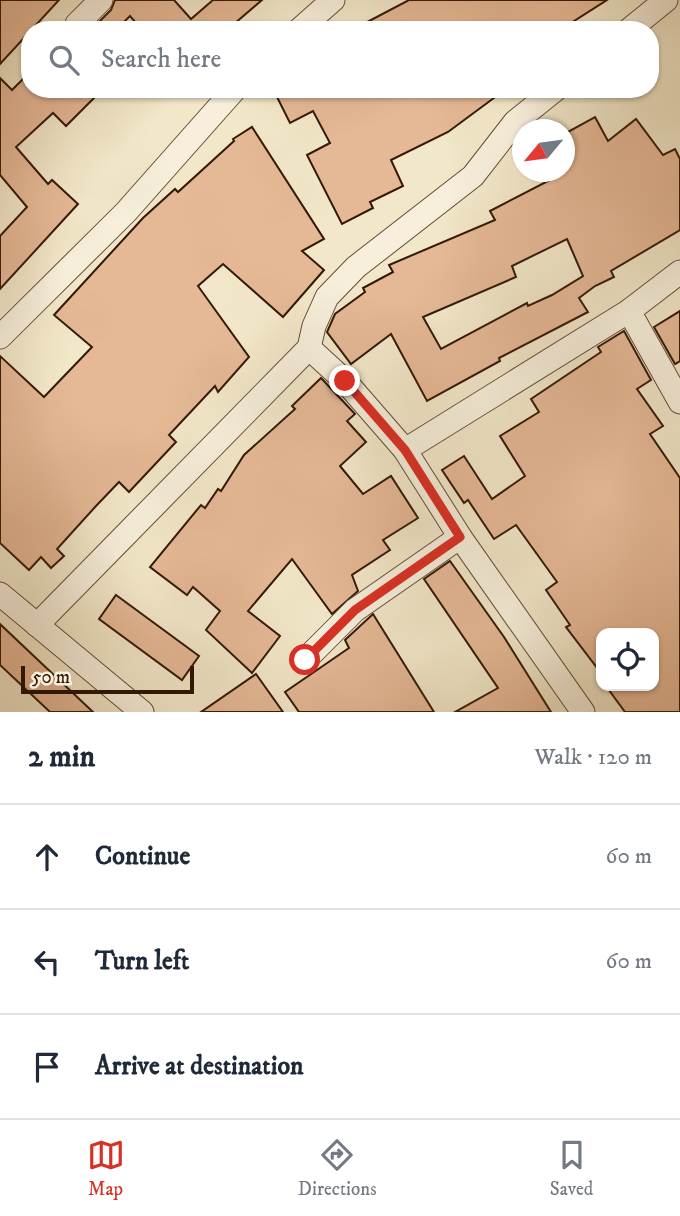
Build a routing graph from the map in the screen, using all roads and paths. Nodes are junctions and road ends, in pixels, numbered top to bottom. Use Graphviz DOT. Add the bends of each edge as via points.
graph roads {
  1 [pos="101,0"];
  2 [pos="333,0"];
  3 [pos="666,0"];
  4 [pos="80,21"];
  5 [pos="309,21"];
  6 [pos="640,21"];
  7 [pos="227,98"];
  8 [pos="545,98"];
  9 [pos="680,272"];
  10 [pos="629,311"];
  11 [pos="2,330"];
  12 [pos="309,348"];
  13 [pos="680,402"];
  14 [pos="405,450"];
  15 [pos="460,537"];
  16 [pos="0,594"];
  17 [pos="37,625"];
  18 [pos="305,660"];
  19 [pos="142,712"];
  20 [pos="583,712"];
  1 -- 4 [label="street"];
  2 -- 5 [label="street"];
  3 -- 6 [label="street"];
  7 -- 11 [label="street" via="126,212"];
  8 -- 12 [label="street" via="515,122 473,176 356,267 327,297"];
  9 -- 10 [label="street"];
  10 -- 13 [label="street"];
  10 -- 14 [label="street"];
  12 -- 14 [label="street" via="345,381"];
  12 -- 17 [label="street"];
  14 -- 15 [label="street"];
  15 -- 18 [label="street" via="355,610"];
  15 -- 20 [label="street"];
  16 -- 17 [label="street"];
  17 -- 19 [label="street"];
}
